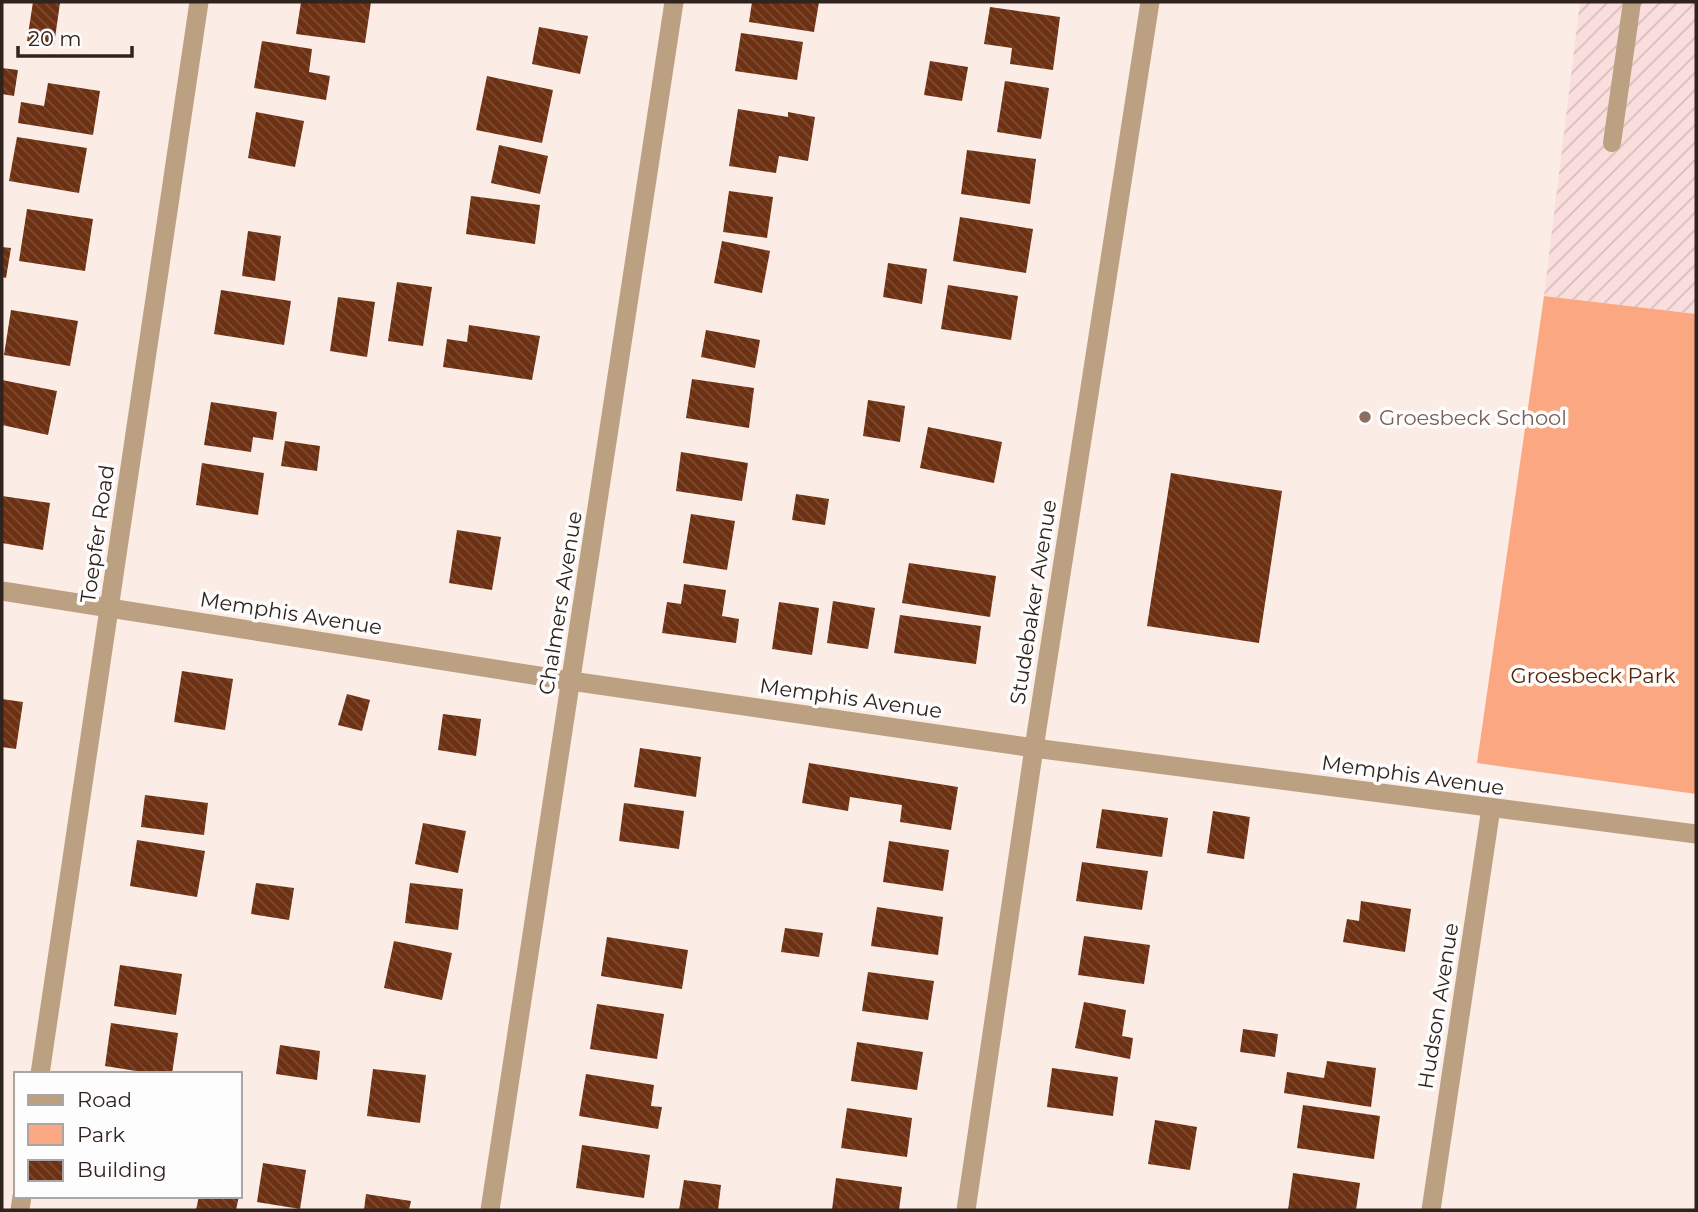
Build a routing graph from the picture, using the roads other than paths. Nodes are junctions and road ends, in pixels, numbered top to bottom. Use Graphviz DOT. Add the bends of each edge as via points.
graph roads {
  1 [pos="199,2"];
  2 [pos="674,2"];
  3 [pos="1150,2"];
  4 [pos="1632,2"];
  5 [pos="1612,143"];
  6 [pos="2,591"];
  7 [pos="110,606"];
  8 [pos="571,681"];
  9 [pos="1034,748"];
  10 [pos="1491,808"];
  11 [pos="1696,834"];
  12 [pos="40,1072"];
  13 [pos="489,1210"];
  14 [pos="966,1210"];
  15 [pos="1431,1210"];
  1 -- 7 [label="street, Toepfer Road"];
  2 -- 8 [label="street, Chalmers Avenue"];
  3 -- 9 [label="street, Studebaker Avenue"];
  4 -- 5 [label="lane"];
  6 -- 7 [label="street, Memphis Avenue"];
  7 -- 8 [label="street, Memphis Avenue"];
  7 -- 12 [label="street, Toepfer Road"];
  8 -- 9 [label="street, Memphis Avenue"];
  8 -- 13 [label="street, Chalmers Avenue"];
  9 -- 10 [label="street, Memphis Avenue"];
  9 -- 14 [label="street, Studebaker Avenue"];
  10 -- 11 [label="street, Memphis Avenue"];
  10 -- 15 [label="street, Hudson Avenue"];
}
